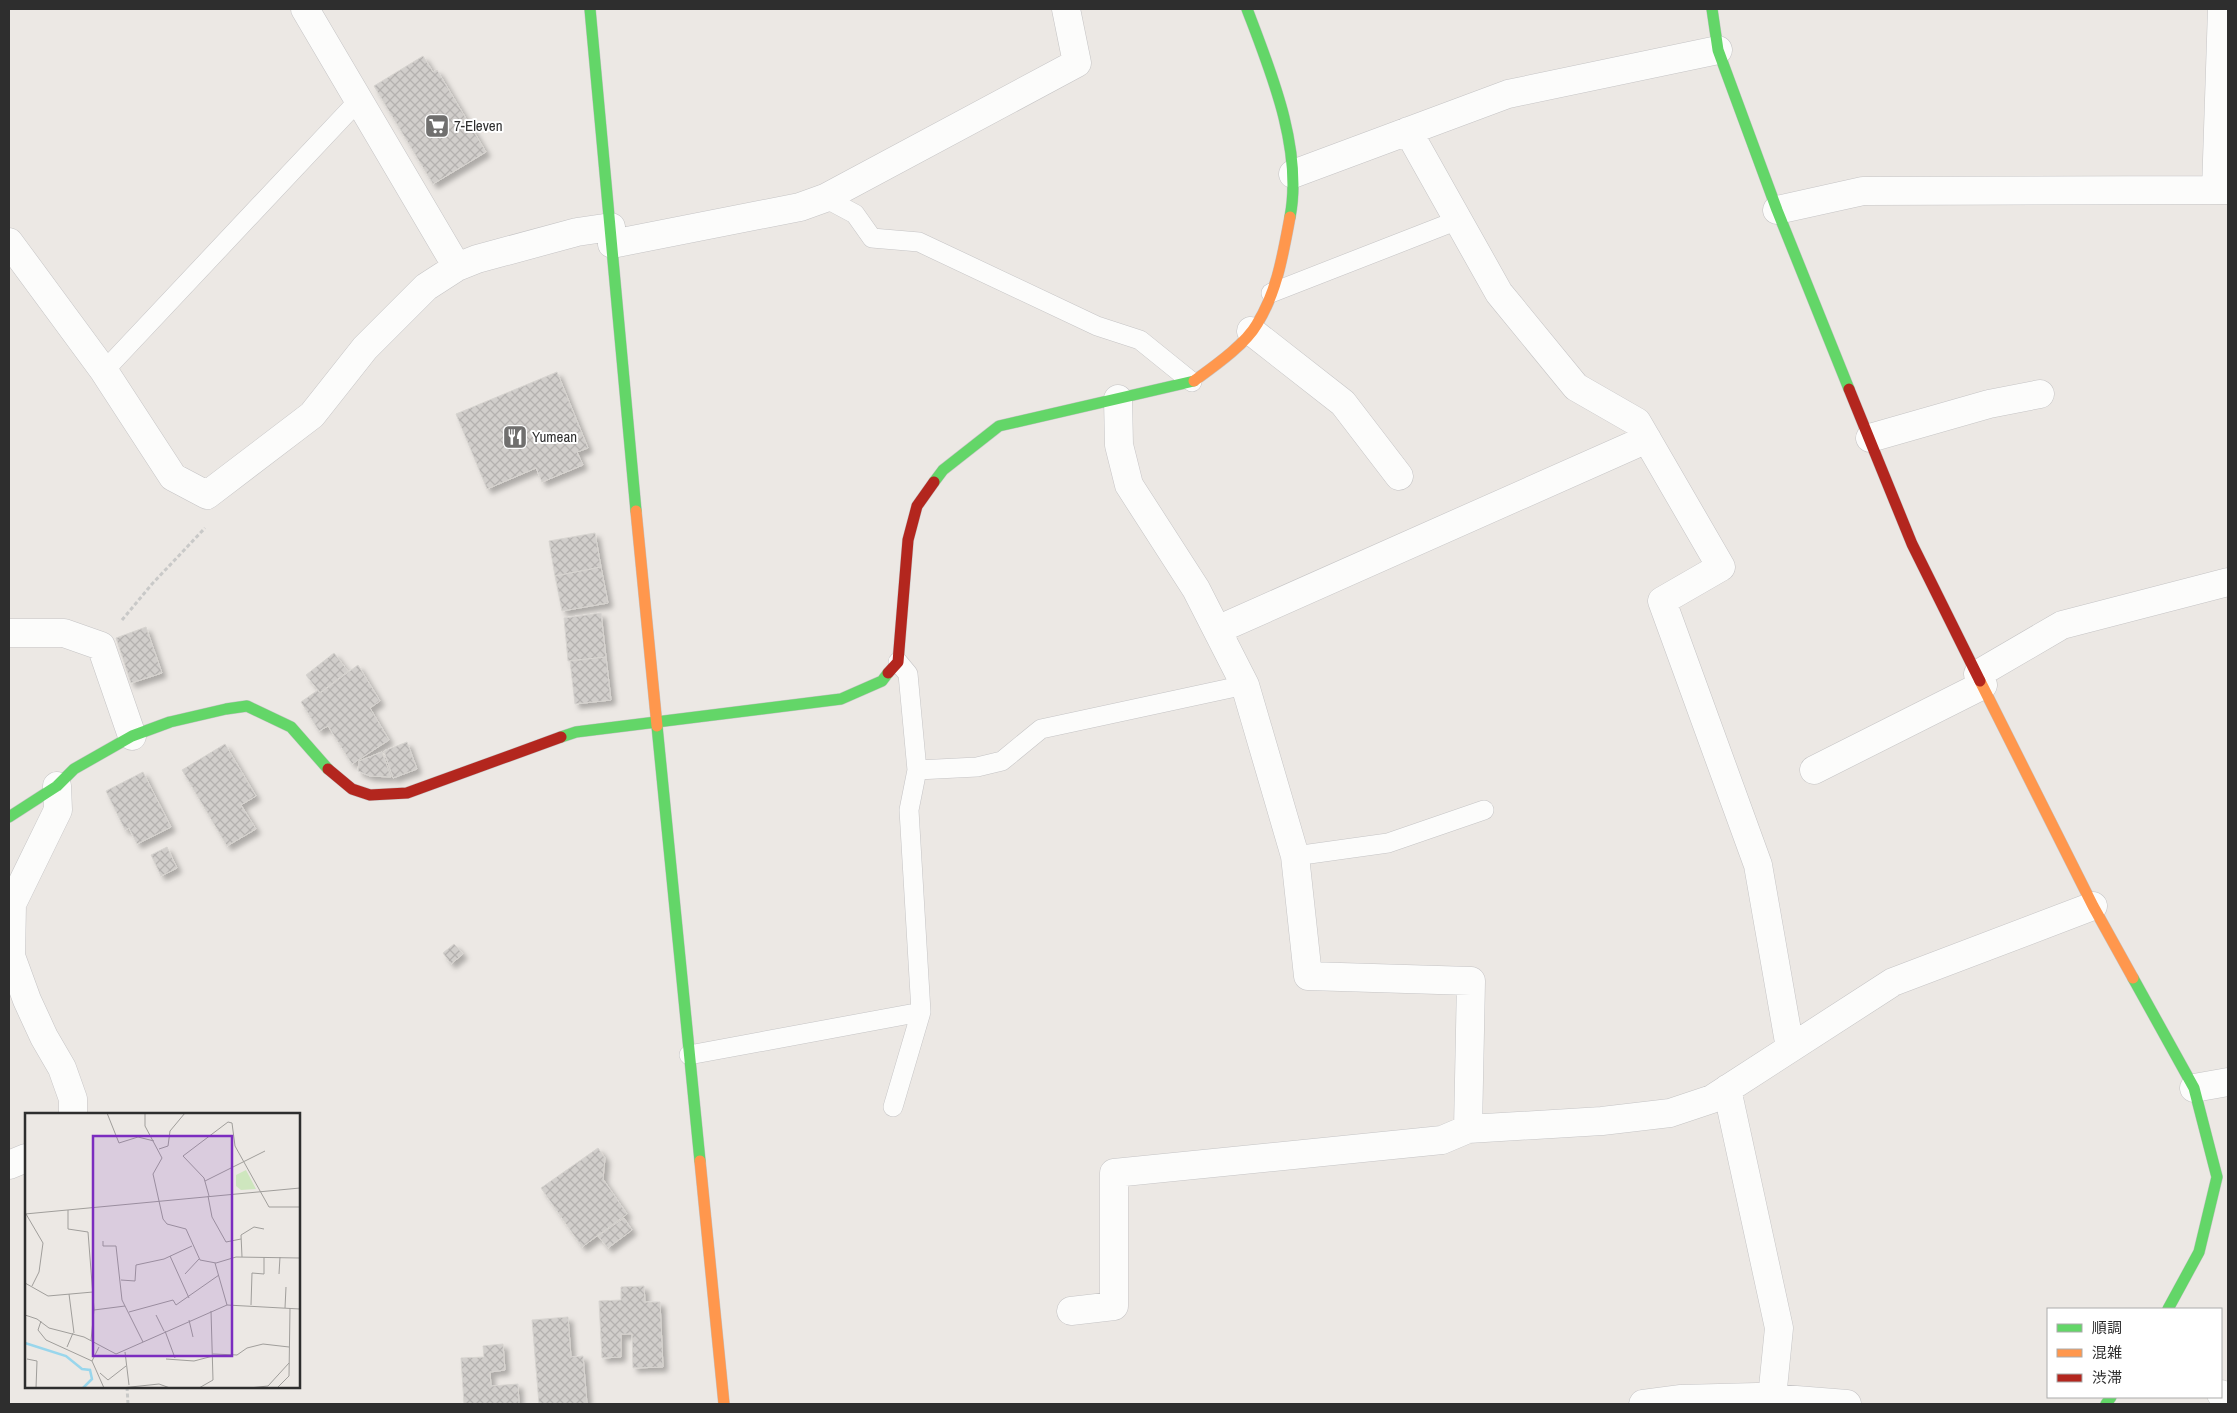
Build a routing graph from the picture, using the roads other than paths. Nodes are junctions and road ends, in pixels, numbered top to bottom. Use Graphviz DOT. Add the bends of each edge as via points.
graph roads {
  1 [pos="305,9"];
  2 [pos="590,9"];
  3 [pos="1066,9"];
  4 [pos="1247,9"];
  5 [pos="1712,9"];
  6 [pos="2222,9"];
  7 [pos="1718,50"];
  8 [pos="359,100"];
  9 [pos="1408,132"];
  10 [pos="1293,174"];
  11 [pos="2222,190"];
  12 [pos="825,198"];
  13 [pos="1777,210"];
  14 [pos="1458,220"];
  15 [pos="611,236"];
  16 [pos="9,242"];
  17 [pos="457,267"];
  18 [pos="1270,293"];
  19 [pos="1251,331"];
  20 [pos="104,371"];
  21 [pos="1192,382"];
  22 [pos="2040,394"];
  23 [pos="1118,399"];
  24 [pos="1870,438"];
  25 [pos="1647,439"];
  26 [pos="1400,476"];
  27 [pos="2228,582"];
  28 [pos="1217,630"];
  29 [pos="9,633"];
  30 [pos="898,662"];
  31 [pos="1980,679"];
  32 [pos="1245,685"];
  33 [pos="656,723"];
  34 [pos="132,736"];
  35 [pos="917,770"];
  36 [pos="1814,770"];
  37 [pos="57,786"];
  38 [pos="1484,810"];
  39 [pos="9,817"];
  40 [pos="1295,856"];
  41 [pos="2093,906"];
  42 [pos="921,1012"];
  43 [pos="1790,1048"];
  44 [pos="689,1055"];
  45 [pos="2228,1082"];
  46 [pos="2194,1088"];
  47 [pos="1727,1089"];
  48 [pos="893,1107"];
  49 [pos="73,1113"];
  50 [pos="1468,1129"];
  51 [pos="25,1158"];
  52 [pos="9,1165"];
  53 [pos="2169,1308"];
  54 [pos="1071,1310"];
  55 [pos="1772,1398"];
  56 [pos="724,1404"];
  57 [pos="1643,1404"];
  58 [pos="1847,1404"];
  1 -- 8 [label="street"];
  2 -- 15 [label="street"];
  3 -- 12 [label="street" via="1077,63"];
  4 -- 10 [label="street" via="1271,72 1294,159"];
  5 -- 7 [label="street"];
  6 -- 11 [label="street"];
  7 -- 9 [label="street" via="1508,94"];
  7 -- 13 [label="street"];
  8 -- 17 [label="street"];
  8 -- 20 [label="lane"];
  9 -- 10 [label="street"];
  9 -- 14 [label="street"];
  10 -- 18 [label="street" via="1291,212 1280,270"];
  11 -- 13 [label="street" via="1863,191"];
  12 -- 15 [label="street" via="800,207"];
  12 -- 21 [label="lane" via="855,214 872,238 919,242 1097,326 1140,340"];
  13 -- 24 [label="street"];
  14 -- 18 [label="lane"];
  14 -- 25 [label="street" via="1499,293 1576,387 1637,422"];
  15 -- 17 [label="street" via="577,232"];
  15 -- 33 [label="street"];
  16 -- 20 [label="street"];
  17 -- 20 [label="street" via="426,287 365,348 312,415 207,495 173,477"];
  18 -- 19 [label="street" via="1257,325"];
  19 -- 21 [label="street" via="1224,360"];
  19 -- 26 [label="street" via="1343,403"];
  21 -- 23 [label="street"];
  22 -- 24 [label="street" via="1989,404"];
  23 -- 28 [label="street" via="1119,445 1129,485 1196,588"];
  23 -- 30 [label="street" via="998,426 943,470 917,506 908,540"];
  24 -- 31 [label="street" via="1912,544"];
  25 -- 28 [label="street"];
  25 -- 43 [label="street" via="1721,567 1662,601 1758,865"];
  27 -- 31 [label="street" via="2062,625"];
  28 -- 32 [label="street"];
  29 -- 34 [label="street" via="64,634 101,646"];
  30 -- 33 [label="street" via="882,681 841,698"];
  30 -- 35 [label="lane" via="908,674"];
  31 -- 36 [label="street"];
  31 -- 41 [label="street"];
  32 -- 35 [label="lane" via="1041,729 1002,761 977,767"];
  32 -- 40 [label="street"];
  33 -- 34 [label="street" via="576,732 428,786 388,795 370,795 352,789 336,777 292,727 247,706 170,722"];
  33 -- 44 [label="street"];
  34 -- 37 [label="street" via="74,769"];
  35 -- 42 [label="lane" via="909,810"];
  37 -- 39 [label="street"];
  37 -- 49 [label="street" via="58,810 12,904 11,956 40,1029 62,1068 73,1099"];
  38 -- 40 [label="lane" via="1388,843"];
  40 -- 50 [label="street" via="1308,976 1471,981"];
  41 -- 43 [label="street" via="1893,982"];
  41 -- 46 [label="street"];
  42 -- 44 [label="lane"];
  42 -- 48 [label="lane"];
  43 -- 47 [label="street"];
  44 -- 56 [label="street"];
  45 -- 46 [label="street"];
  46 -- 53 [label="street" via="2217,1177 2199,1252"];
  47 -- 50 [label="street" via="1712,1099 1670,1113 1602,1121"];
  47 -- 55 [label="street" via="1779,1328"];
  50 -- 54 [label="street" via="1442,1140 1114,1173 1114,1306"];
  51 -- 52 [label="street"];
  55 -- 57 [label="street" via="1681,1399"];
  55 -- 58 [label="street"];
}
